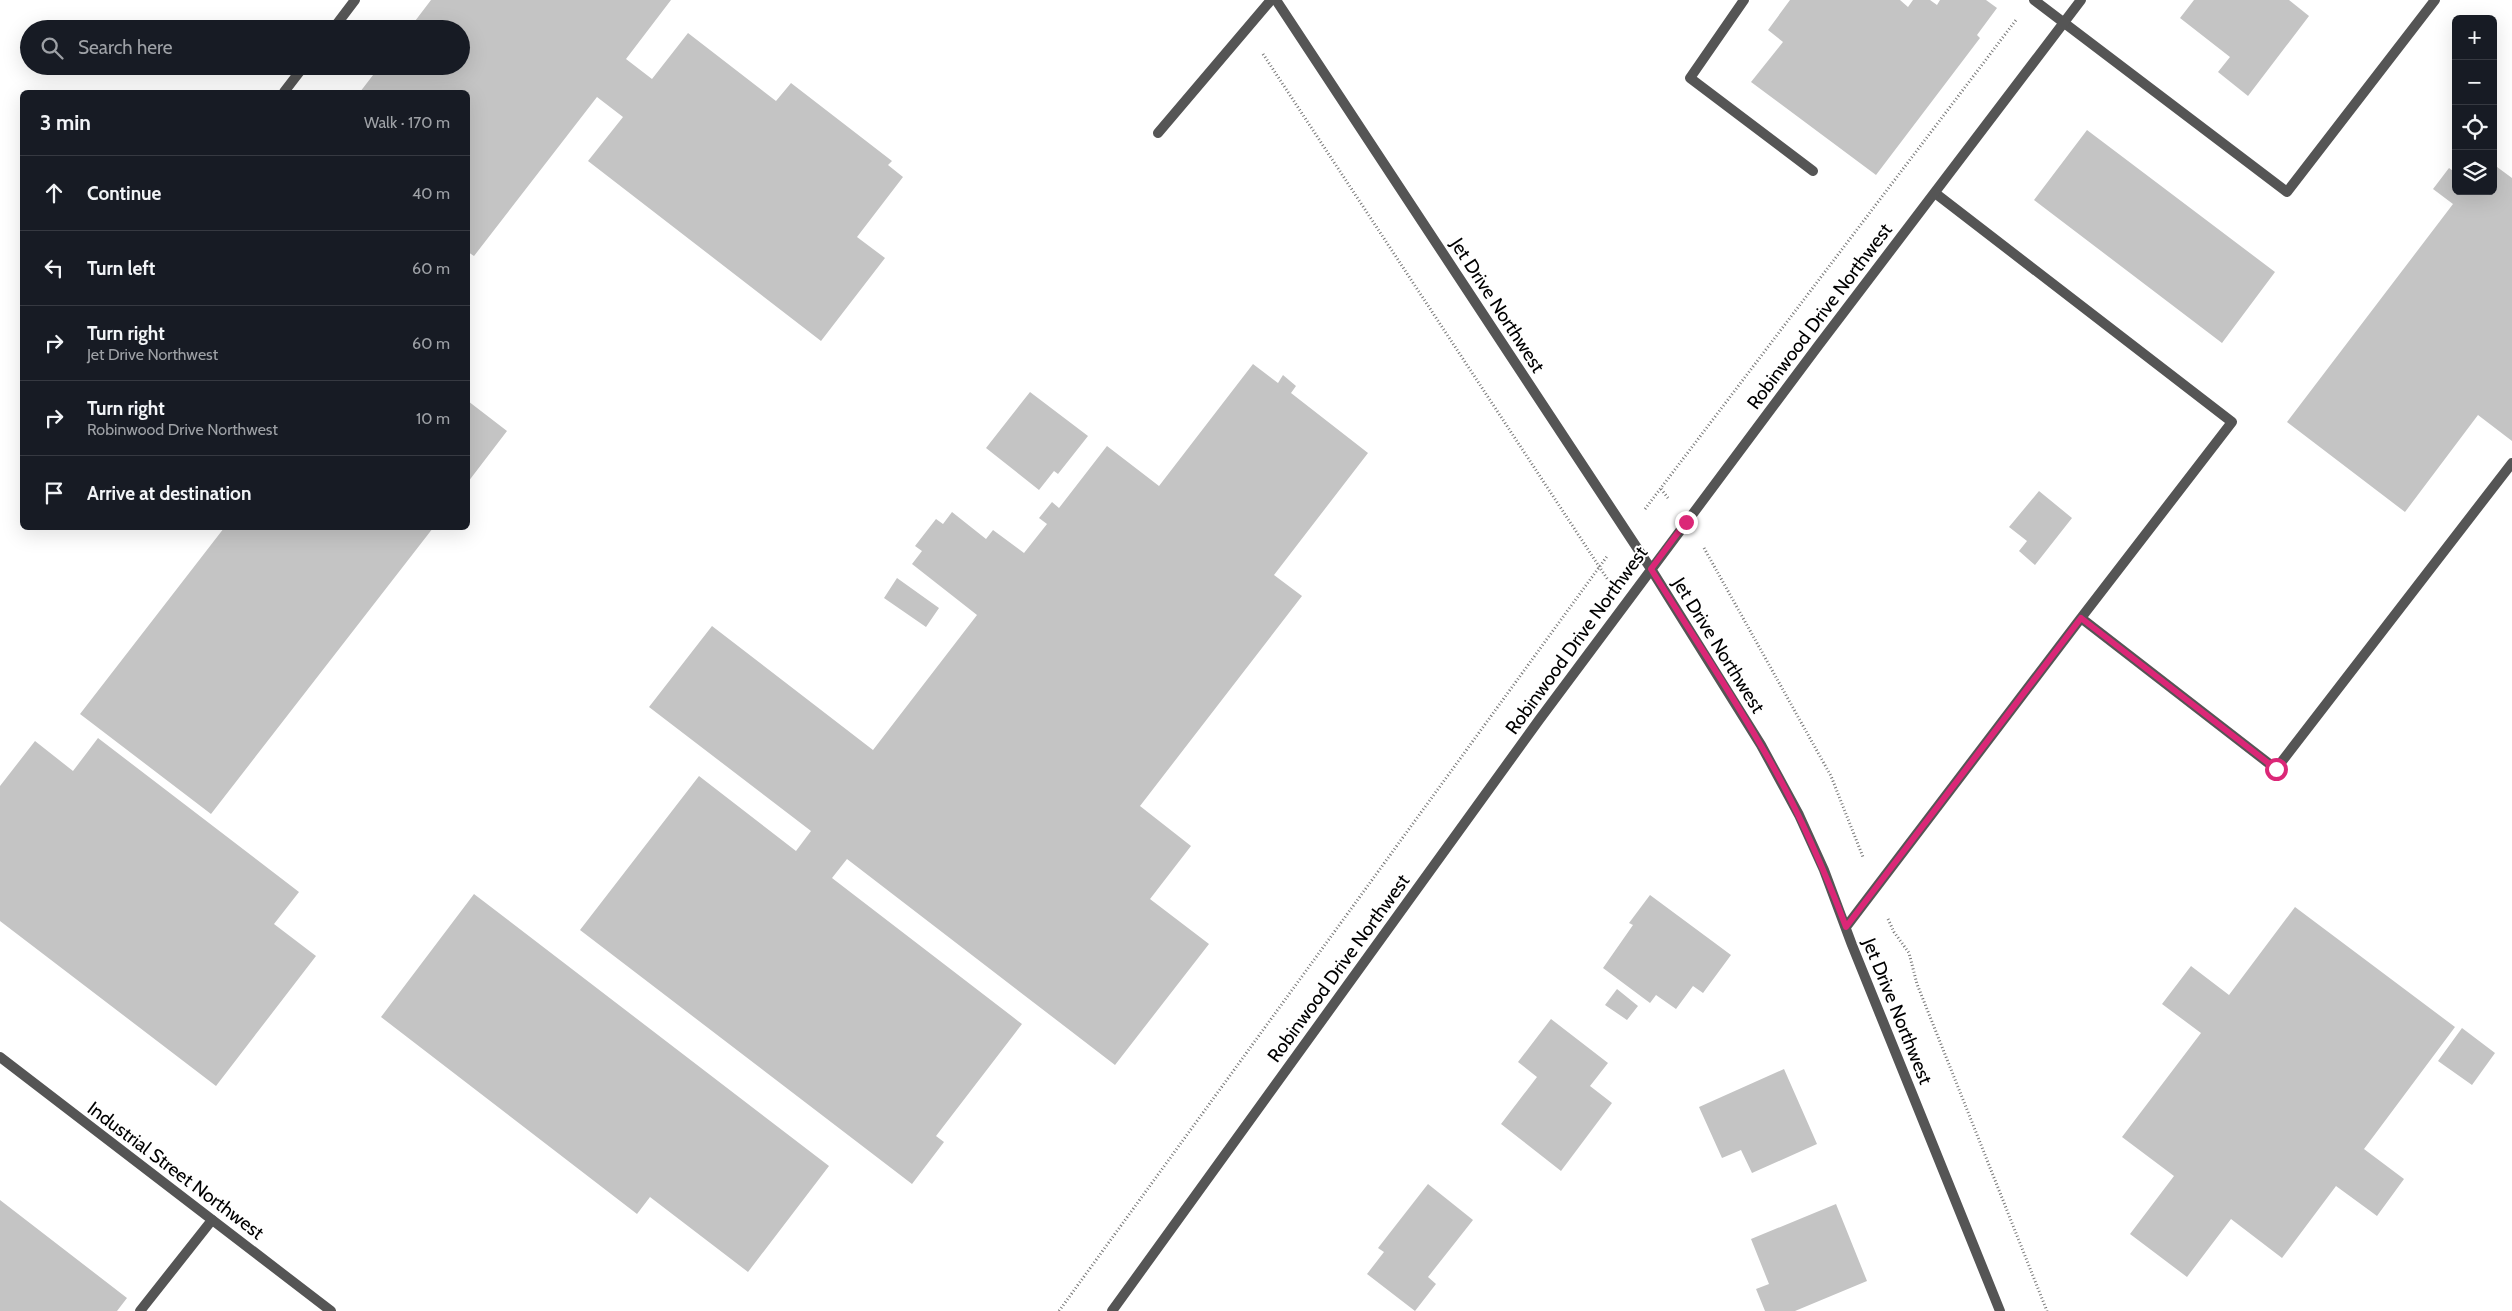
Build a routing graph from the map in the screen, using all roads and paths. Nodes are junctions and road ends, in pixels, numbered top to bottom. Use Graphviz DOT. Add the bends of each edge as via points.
graph roads {
  1 [pos="354,0"];
  2 [pos="1271,0"];
  3 [pos="1276,0"];
  4 [pos="1744,0"];
  5 [pos="2034,0"];
  6 [pos="2082,0"];
  7 [pos="2434,0"];
  8 [pos="2020,16"];
  9 [pos="340,20"];
  10 [pos="2064,23"];
  11 [pos="1246,29"];
  12 [pos="297,75"];
  13 [pos="286,90"];
  14 [pos="1158,133"];
  15 [pos="1813,171"];
  16 [pos="1935,193"];
  17 [pos="2512,463"];
  18 [pos="1627,533"];
  19 [pos="1599,566"];
  20 [pos="1651,569"];
  21 [pos="1622,607"];
  22 [pos="2081,618"];
  23 [pos="1846,927"];
  24 [pos="0,1058"];
  25 [pos="212,1220"];
  26 [pos="140,1311"];
  27 [pos="332,1311"];
  28 [pos="1059,1311"];
  29 [pos="1112,1311"];
  30 [pos="2000,1311"];
  1 -- 9 [label="street"];
  2 -- 11 [label="street"];
  3 -- 18 [label="street, Jet Drive Northwest"];
  4 -- 15 [label="street" via="1690,78"];
  5 -- 10 [label="street"];
  6 -- 10 [label="street, Robinwood Drive Northwest"];
  7 -- 10 [label="street" via="2287,192"];
  8 -- 18 [label="path"];
  10 -- 16 [label="street, Robinwood Drive Northwest"];
  11 -- 14 [label="street"];
  11 -- 19 [label="path"];
  12 -- 13 [label="street"];
  16 -- 20 [label="street, Robinwood Drive Northwest"];
  16 -- 22 [label="street" via="2232,422"];
  17 -- 22 [label="street" via="2276,769"];
  18 -- 19 [label="path"];
  18 -- 20 [label="street, Jet Drive Northwest"];
  19 -- 21 [label="path"];
  19 -- 28 [label="path"];
  20 -- 21 [label="street, Robinwood Drive Northwest"];
  20 -- 23 [label="street, Jet Drive Northwest" via="1761,744 1806,831"];
  21 -- 29 [label="street, Robinwood Drive Northwest"];
  22 -- 23 [label="street"];
  23 -- 30 [label="street, Jet Drive Northwest"];
  24 -- 25 [label="street, Industrial Street Northwest"];
  25 -- 26 [label="street"];
  25 -- 27 [label="street, Industrial Street Northwest"];
}
